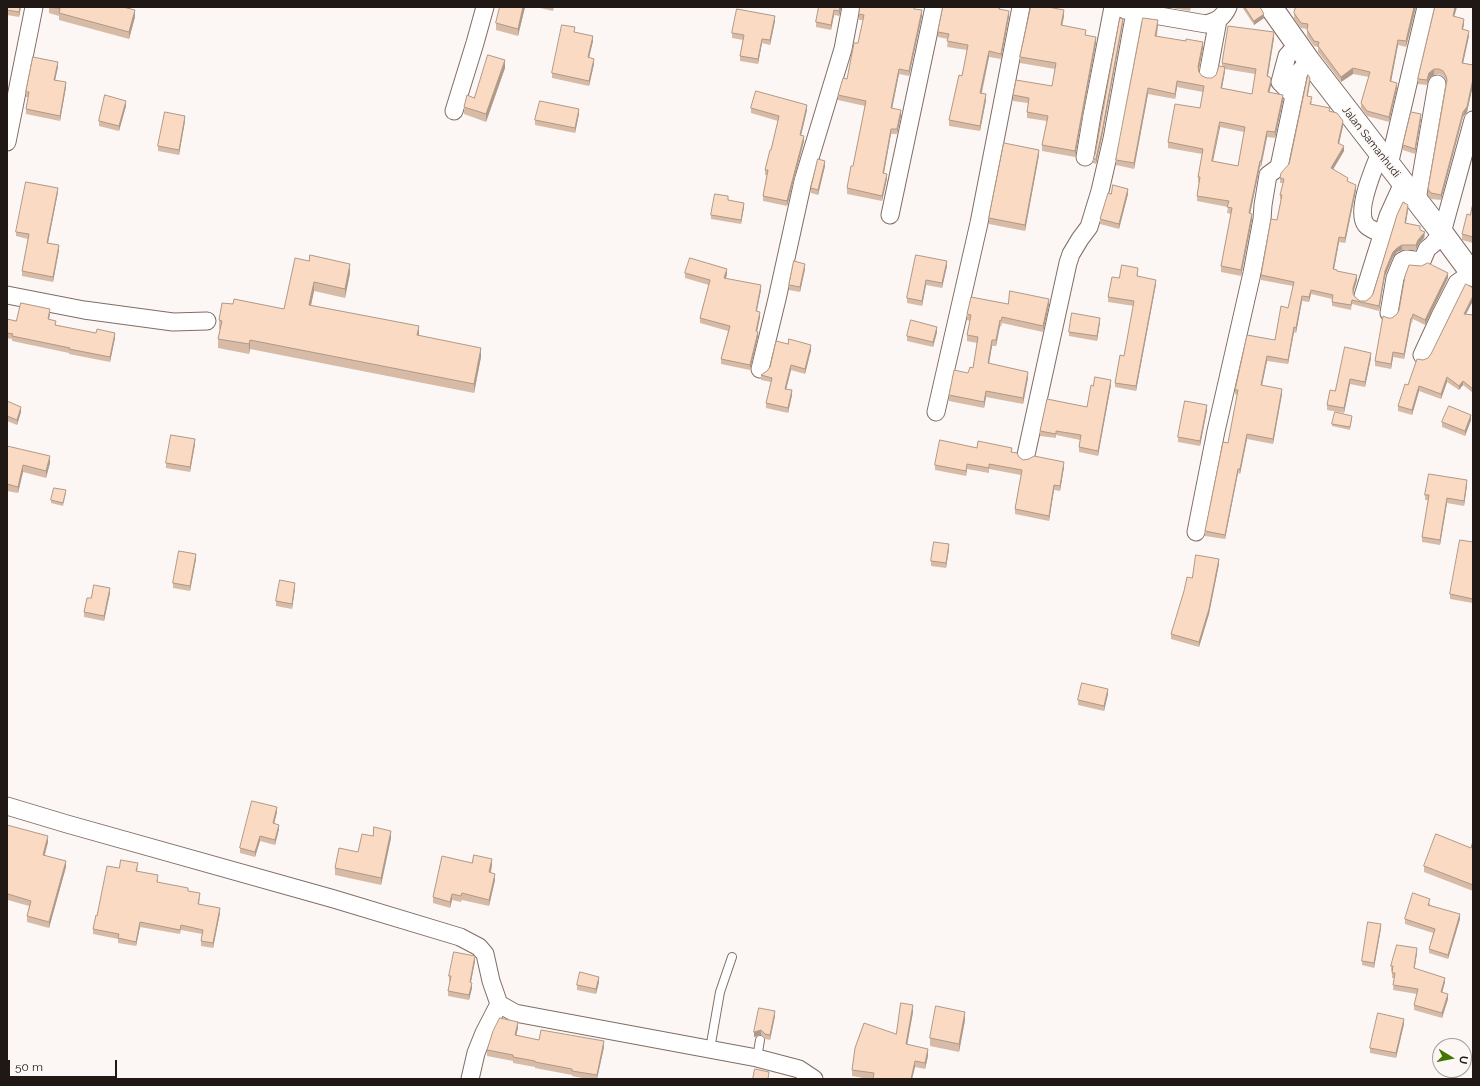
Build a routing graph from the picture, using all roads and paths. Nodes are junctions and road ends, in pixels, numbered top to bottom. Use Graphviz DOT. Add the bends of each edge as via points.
graph roads {
  1 [pos="34,7"];
  2 [pos="485,7"];
  3 [pos="850,7"];
  4 [pos="934,7"];
  5 [pos="1021,7"];
  6 [pos="1426,7"];
  7 [pos="1121,9"];
  8 [pos="1275,9"];
  9 [pos="1223,14"];
  10 [pos="1303,53"];
  11 [pos="1208,74"];
  12 [pos="1437,84"];
  13 [pos="454,111"];
  14 [pos="1473,120"];
  15 [pos="7,142"];
  16 [pos="1085,157"];
  17 [pos="1384,159"];
  18 [pos="1403,183"];
  19 [pos="1417,200"];
  20 [pos="890,215"];
  21 [pos="1442,233"];
  22 [pos="1382,234"];
  23 [pos="1472,272"];
  24 [pos="7,295"];
  25 [pos="1363,296"];
  26 [pos="1390,313"];
  27 [pos="207,321"];
  28 [pos="1422,355"];
  29 [pos="760,369"];
  30 [pos="936,412"];
  31 [pos="1026,455"];
  32 [pos="1196,532"];
  33 [pos="7,806"];
  34 [pos="732,957"];
  35 [pos="499,1004"];
  36 [pos="760,1040"];
  37 [pos="710,1048"];
  38 [pos="756,1058"];
  39 [pos="470,1079"];
  40 [pos="814,1079"];
  1 -- 15 [label="street"];
  2 -- 13 [label="street"];
  3 -- 29 [label="street" via="843,49 803,181"];
  4 -- 20 [label="street"];
  5 -- 30 [label="street" via="979,223"];
  6 -- 17 [label="street"];
  7 -- 9 [label="street" via="1206,24"];
  7 -- 16 [label="street" via="1092,115"];
  7 -- 31 [label="street" via="1108,162 1092,220 1068,263"];
  8 -- 10 [label="street, Jalan Samanhudi"];
  9 -- 11 [label="street"];
  10 -- 17 [label="street, Jalan Samanhudi"];
  10 -- 32 [label="street" via="1279,167 1268,175 1252,273"];
  12 -- 19 [label="street"];
  14 -- 21 [label="street"];
  17 -- 18 [label="street, Jalan Samanhudi"];
  17 -- 22 [label="street" via="1364,199 1363,220 1366,226"];
  18 -- 19 [label="street, Jalan Samanhudi"];
  18 -- 22 [label="street"];
  19 -- 21 [label="street, Jalan Samanhudi"];
  21 -- 23 [label="street, Jalan Samanhudi"];
  21 -- 26 [label="street" via="1426,249 1422,261 1402,261 1395,278"];
  22 -- 25 [label="street"];
  23 -- 28 [label="street" via="1457,283"];
  24 -- 27 [label="street" via="84,310 173,322"];
  33 -- 35 [label="street" via="460,937 480,947 485,954"];
  34 -- 37 [label="lane" via="720,992"];
  35 -- 37 [label="street" via="515,1013"];
  35 -- 39 [label="street" via="476,1053"];
  36 -- 38 [label="lane"];
  37 -- 38 [label="street"];
  38 -- 40 [label="street" via="799,1069"];
}
